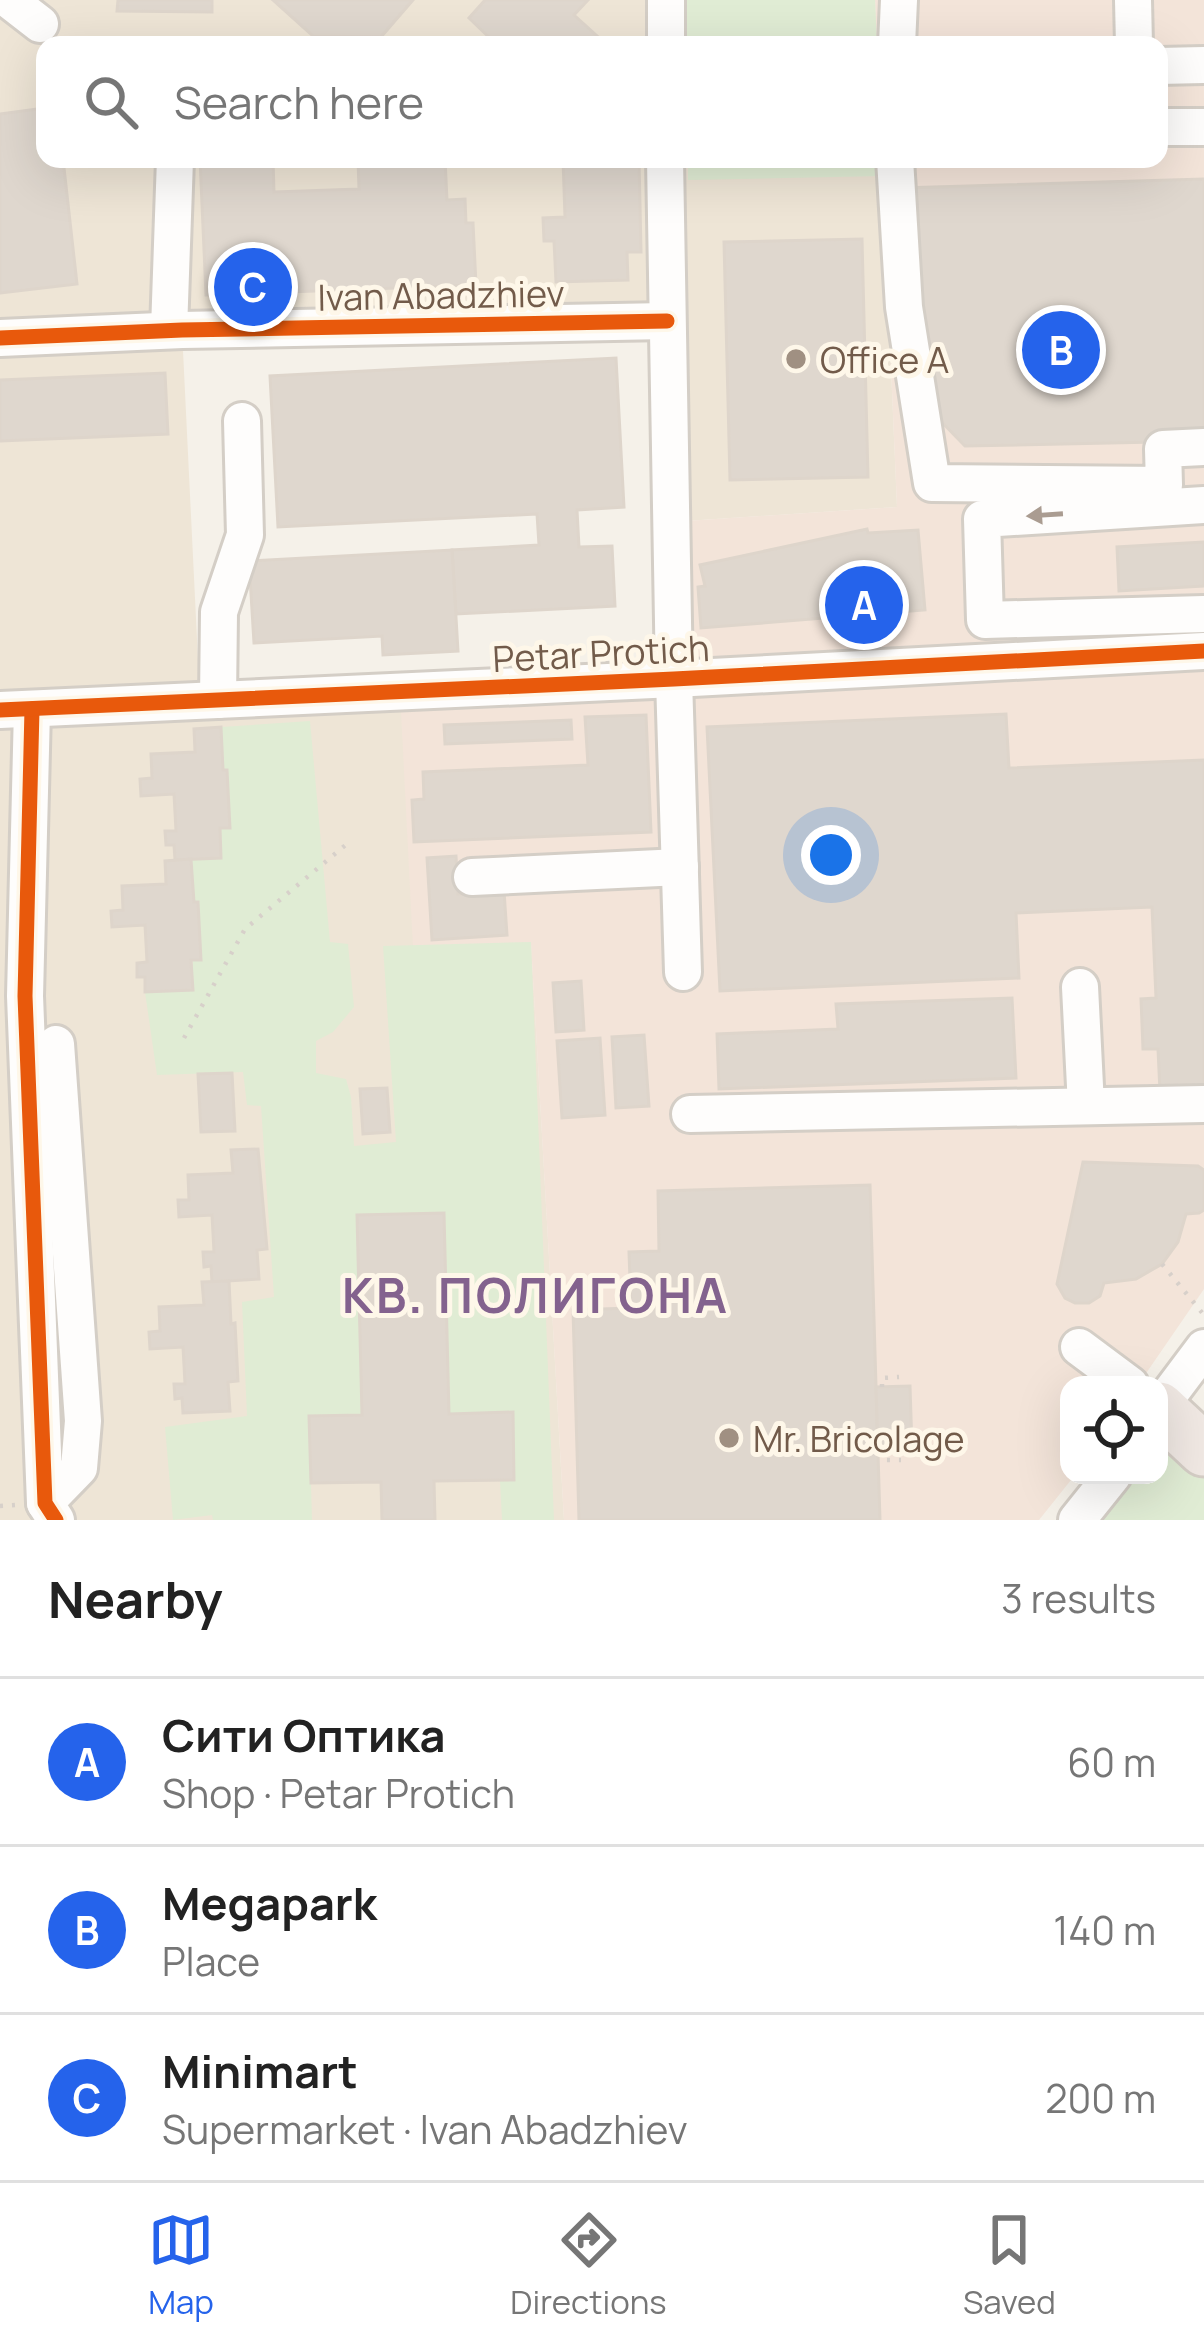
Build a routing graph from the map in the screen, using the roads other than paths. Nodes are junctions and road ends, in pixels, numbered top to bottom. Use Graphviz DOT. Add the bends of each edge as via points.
graph roads {
  1 [pos="9,0"];
  2 [pos="666,0"];
  3 [pos="898,0"];
  4 [pos="1133,0"];
  5 [pos="40,24"];
  6 [pos="666,36"];
  7 [pos="897,36"];
  8 [pos="1133,36"];
  9 [pos="1204,65"];
  10 [pos="1168,66"];
  11 [pos="1168,127"];
  12 [pos="1204,127"];
  13 [pos="175,168"];
  14 [pos="667,168"];
  15 [pos="896,168"];
  16 [pos="667,321"];
  17 [pos="169,330"];
  18 [pos="0,338"];
  19 [pos="242,421"];
  20 [pos="1204,447"];
  21 [pos="1204,505"];
  22 [pos="1196,633"];
  23 [pos="674,679"];
  24 [pos="218,700"];
  25 [pos="16,709"];
  26 [pos="680,867"];
  27 [pos="472,877"];
  28 [pos="683,972"];
  29 [pos="1080,987"];
  30 [pos="56,1044"];
  31 [pos="1204,1104"];
  32 [pos="1086,1106"];
  33 [pos="690,1114"];
  34 [pos="1079,1347"];
  35 [pos="1204,1348"];
  36 [pos="1118,1376"];
  37 [pos="1168,1396"];
  38 [pos="1168,1416"];
  39 [pos="1204,1450"];
  40 [pos="1106,1484"];
  41 [pos="51,1512"];
  42 [pos="1077,1520"];
  1 -- 5 [label="street"];
  2 -- 6 [label="street"];
  3 -- 7 [label="street"];
  4 -- 8 [label="street"];
  9 -- 10 [label="street"];
  11 -- 12 [label="street"];
  13 -- 17 [label="street"];
  14 -- 16 [label="street" via="674,202"];
  15 -- 20 [label="street" via="904,307 932,484 1164,485 1163,449"];
  16 -- 17 [label="street, Ivan Abadzhiev"];
  16 -- 23 [label="street" via="684,521"];
  17 -- 18 [label="street, Ivan Abadzhiev"];
  19 -- 24 [label="street" via="245,536 219,612"];
  21 -- 22 [label="street, one-way" via="982,519 985,620"];
  22 -- 23 [label="street, Petar Protich"];
  23 -- 24 [label="street, Petar Protich"];
  23 -- 26 [label="street"];
  24 -- 25 [label="street, Petar Protich"];
  25 -- 41 [label="street"];
  26 -- 27 [label="street"];
  26 -- 28 [label="street"];
  29 -- 32 [label="street"];
  30 -- 41 [label="street" via="83,1421 79,1468"];
  31 -- 32 [label="street"];
  32 -- 33 [label="street"];
  34 -- 36 [label="street"];
  35 -- 37 [label="street"];
  38 -- 39 [label="highway"];
  40 -- 42 [label="street"];
}
